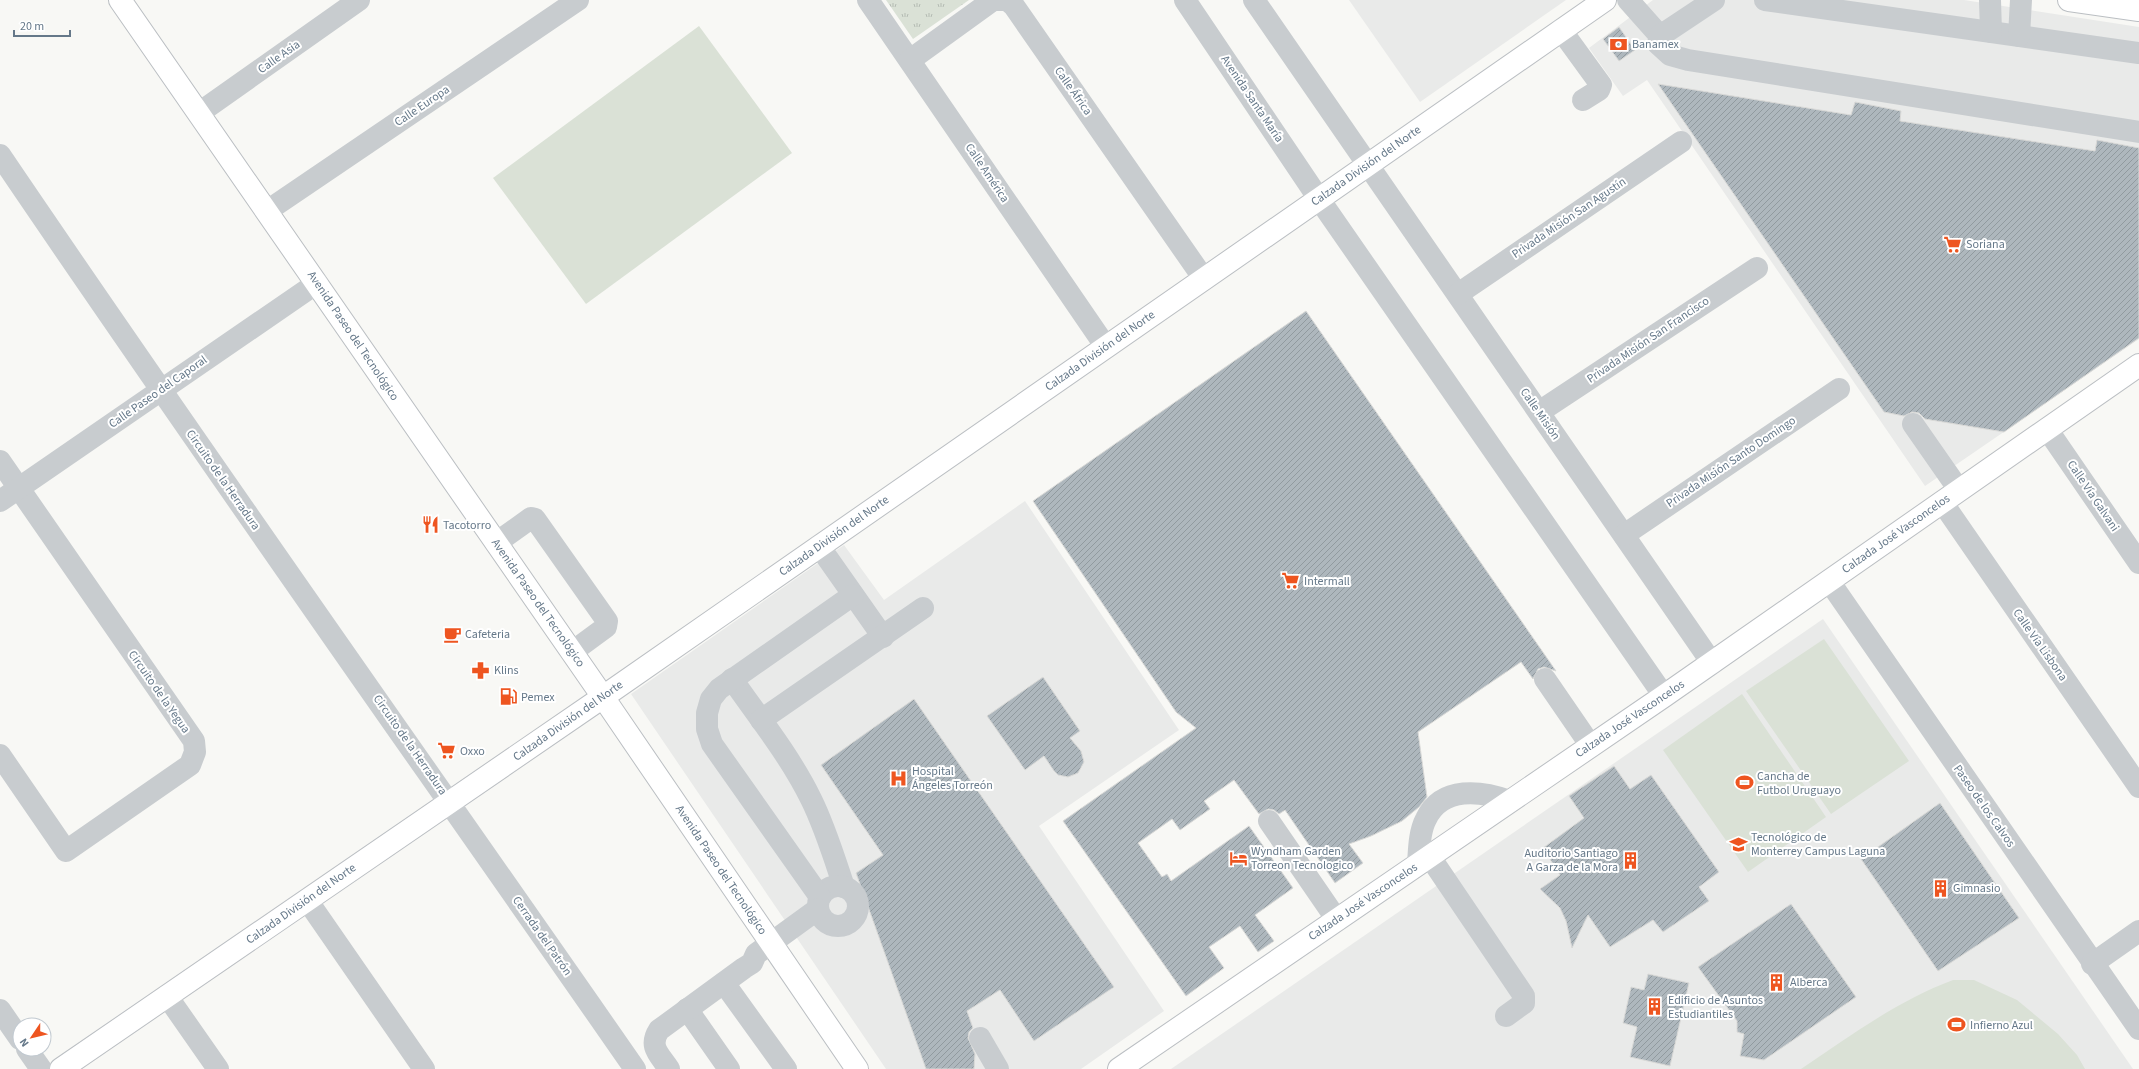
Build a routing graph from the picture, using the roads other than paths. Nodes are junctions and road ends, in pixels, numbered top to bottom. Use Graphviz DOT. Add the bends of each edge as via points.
graph roads {
  1 [pos="359,0"];
  2 [pos="578,0"];
  3 [pos="868,0"];
  4 [pos="1185,0"];
  5 [pos="1254,0"];
  6 [pos="1605,0"];
  7 [pos="1628,0"];
  8 [pos="1714,0"];
  9 [pos="1765,0"];
  10 [pos="1990,0"];
  11 [pos="2021,0"];
  12 [pos="2069,0"];
  13 [pos="127,2"];
  14 [pos="2139,10"];
  15 [pos="1561,30"];
  16 [pos="1991,32"];
  17 [pos="1660,36"];
  18 [pos="2020,36"];
  19 [pos="2139,53"];
  20 [pos="910,60"];
  21 [pos="1583,100"];
  22 [pos="199,113"];
  23 [pos="2139,132"];
  24 [pos="1681,142"];
  25 [pos="0,155"];
  26 [pos="1369,165"];
  27 [pos="1319,199"];
  28 [pos="267,211"];
  29 [pos="1757,268"];
  30 [pos="1204,279"];
  31 [pos="317,283"];
  32 [pos="1458,294"];
  33 [pos="1106,347"];
  34 [pos="2139,365"];
  35 [pos="1839,389"];
  36 [pos="160,391"];
  37 [pos="1539,412"];
  38 [pos="1913,424"];
  39 [pos="2047,429"];
  40 [pos="0,461"];
  41 [pos="19,488"];
  42 [pos="1950,496"];
  43 [pos="0,501"];
  44 [pos="1624,535"];
  45 [pos="496,543"];
  46 [pos="819,546"];
  47 [pos="2139,563"];
  48 [pos="1830,581"];
  49 [pos="854,595"];
  50 [pos="923,608"];
  51 [pos="883,637"];
  52 [pos="572,652"];
  53 [pos="1712,663"];
  54 [pos="1545,678"];
  55 [pos="732,679"];
  56 [pos="1664,696"];
  57 [pos="603,697"];
  58 [pos="761,720"];
  59 [pos="1591,746"];
  60 [pos="0,755"];
  61 [pos="2139,787"];
  62 [pos="1510,801"];
  63 [pos="450,802"];
  64 [pos="1269,822"];
  65 [pos="1424,861"];
  66 [pos="844,887"];
  67 [pos="307,900"];
  68 [pos="819,903"];
  69 [pos="1337,920"];
  70 [pos="833,926"];
  71 [pos="2139,931"];
  72 [pos="773,947"];
  73 [pos="2092,964"];
  74 [pos="724,983"];
  75 [pos="167,996"];
  76 [pos="687,1009"];
  77 [pos="0,1010"];
  78 [pos="1506,1016"];
  79 [pos="12,1027"];
  80 [pos="2139,1030"];
  81 [pos="980,1038"];
  82 [pos="33,1057"];
  83 [pos="41,1069"];
  84 [pos="61,1069"];
  85 [pos="218,1069"];
  86 [pos="424,1069"];
  87 [pos="635,1069"];
  88 [pos="669,1069"];
  89 [pos="729,1069"];
  90 [pos="786,1069"];
  91 [pos="857,1069"];
  92 [pos="998,1069"];
  93 [pos="1119,1069"];
  1 -- 22 [label="street, Calle Asia"];
  2 -- 28 [label="street, Calle Europa"];
  3 -- 20 [label="street, Calle América"];
  4 -- 27 [label="street, Avenida Santa María"];
  5 -- 26 [label="street"];
  6 -- 15 [label="main road, Calzada División del Norte"];
  7 -- 17 [label="street"];
  8 -- 17 [label="street"];
  9 -- 16 [label="street"];
  10 -- 16 [label="street"];
  11 -- 18 [label="street"];
  12 -- 14 [label="main road"];
  13 -- 22 [label="main road, Avenida Paseo del Tecnológico"];
  15 -- 21 [label="street" via="1601,85 1599,90"];
  15 -- 26 [label="main road, Calzada División del Norte"];
  16 -- 18 [label="street"];
  17 -- 23 [label="street" via="1658,44 1670,55 1688,60"];
  18 -- 19 [label="street"];
  20 -- 30 [label="street, Calle África" via="993,0 1006,0 1014,6"];
  20 -- 33 [label="street, Calle América"];
  22 -- 28 [label="main road, Avenida Paseo del Tecnológico"];
  24 -- 32 [label="street, Privada Misión San Agustín"];
  25 -- 36 [label="street, Circuito de la Herradura"];
  26 -- 27 [label="main road, Calzada División del Norte"];
  26 -- 32 [label="street, Calle Misión"];
  27 -- 30 [label="main road, Calzada División del Norte"];
  27 -- 56 [label="street"];
  28 -- 31 [label="main road, Avenida Paseo del Tecnológico"];
  29 -- 37 [label="street, Privada Misión San Francisco"];
  30 -- 33 [label="main road, Calzada División del Norte"];
  31 -- 36 [label="street, Calle Paseo del Caporal"];
  31 -- 45 [label="main road, Avenida Paseo del Tecnológico"];
  32 -- 37 [label="street, Calle Misión"];
  33 -- 46 [label="main road, Calzada División del Norte"];
  34 -- 39 [label="main road, Calzada José Vasconcelos"];
  35 -- 44 [label="street, Privada Misión Santo Domingo"];
  36 -- 41 [label="street, Calle Paseo del Caporal"];
  36 -- 63 [label="street, Circuito de la Herradura"];
  37 -- 44 [label="street, Calle Misión"];
  38 -- 42 [label="street, Calle Vía Lisbona"];
  39 -- 42 [label="main road, Calzada José Vasconcelos"];
  39 -- 47 [label="street, Calle Vía Galvani"];
  40 -- 41 [label="street, Circuito de la Yegua"];
  41 -- 43 [label="street, Calle Paseo del Caporal"];
  41 -- 60 [label="street, Circuito de la Yegua" via="194,741 195,752 190,764 66,851"];
  42 -- 48 [label="main road, Calzada José Vasconcelos"];
  42 -- 61 [label="street, Calle Vía Lisbona"];
  44 -- 53 [label="street, Calle Misión"];
  45 -- 52 [label="main road, Avenida Paseo del Tecnológico"];
  45 -- 52 [label="street" via="531,518 535,519 603,615 607,626"];
  46 -- 49 [label="street"];
  46 -- 57 [label="main road, Calzada División del Norte"];
  48 -- 53 [label="main road, Calzada José Vasconcelos"];
  48 -- 73 [label="street, Paseo de los Calvos"];
  49 -- 51 [label="street"];
  49 -- 55 [label="street"];
  50 -- 51 [label="street"];
  51 -- 58 [label="street"];
  52 -- 57 [label="main road, Avenida Paseo del Tecnológico"];
  53 -- 56 [label="main road, Calzada José Vasconcelos"];
  54 -- 59 [label="street"];
  55 -- 58 [label="street"];
  55 -- 68 [label="street" via="711,699 707,712 707,729 712,744"];
  56 -- 59 [label="main road, Calzada José Vasconcelos"];
  57 -- 63 [label="main road, Calzada División del Norte"];
  57 -- 72 [label="main road, Avenida Paseo del Tecnológico"];
  58 -- 66 [label="street" via="810,797 824,826"];
  59 -- 62 [label="main road, Calzada José Vasconcelos"];
  62 -- 65 [label="main road, Calzada José Vasconcelos"];
  62 -- 65 [label="street" via="1496,796 1464,792 1453,794 1441,802 1425,819 1421,838"];
  63 -- 67 [label="main road, Calzada División del Norte"];
  63 -- 87 [label="street, Cerrada del Patrón"];
  64 -- 69 [label="street"];
  65 -- 69 [label="main road, Calzada José Vasconcelos"];
  65 -- 78 [label="street" via="1524,996 1524,1003"];
  66 -- 68 [label="street" via="826,889"];
  66 -- 70 [label="street" via="853,892 857,912 852,920 843,925"];
  67 -- 75 [label="main road, Calzada División del Norte"];
  67 -- 86 [label="street"];
  68 -- 70 [label="street" via="825,921"];
  68 -- 72 [label="street"];
  69 -- 93 [label="main road, Calzada José Vasconcelos"];
  70 -- 72 [label="street" via="817,924"];
  71 -- 73 [label="street"];
  72 -- 74 [label="street" via="761,961 752,962"];
  72 -- 91 [label="main road, Avenida Paseo del Tecnológico"];
  73 -- 80 [label="street, Paseo de los Calvos"];
  74 -- 76 [label="street"];
  74 -- 90 [label="street"];
  75 -- 84 [label="main road, Calzada División del Norte"];
  75 -- 85 [label="street"];
  76 -- 88 [label="street" via="659,1030 654,1038 654,1047"];
  76 -- 89 [label="street"];
  77 -- 79 [label="street"];
  81 -- 92 [label="street"];
  82 -- 83 [label="street"];
}
